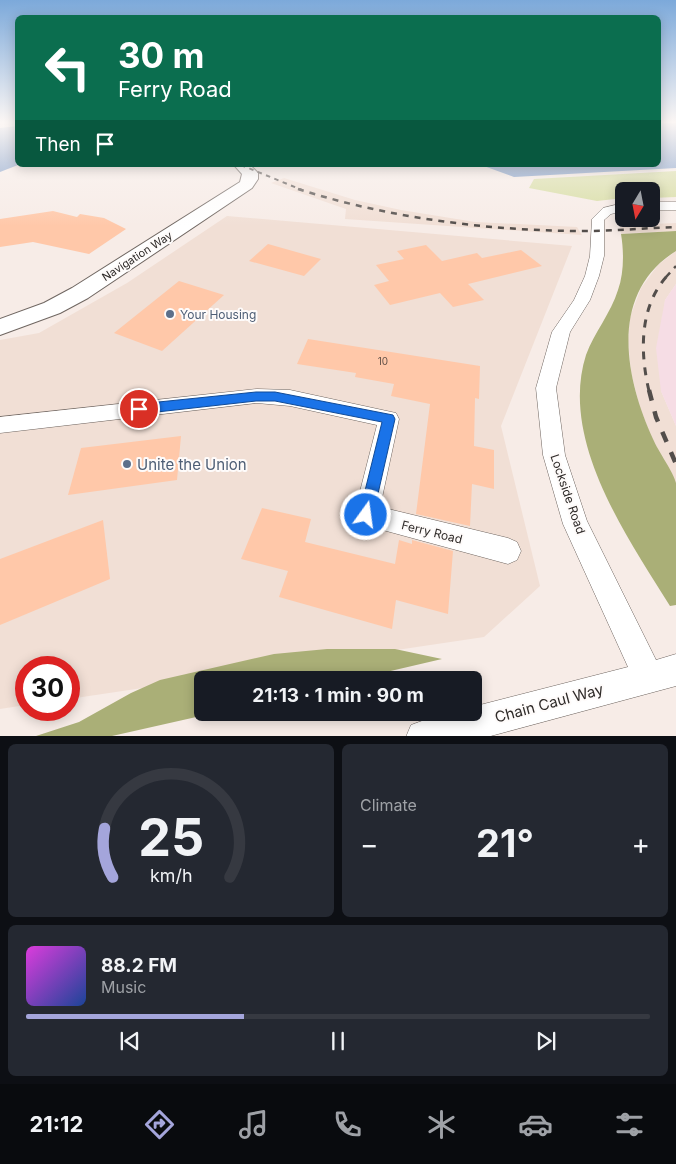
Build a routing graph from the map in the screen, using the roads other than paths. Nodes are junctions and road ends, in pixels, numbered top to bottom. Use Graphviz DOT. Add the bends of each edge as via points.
graph roads {
  1 [pos="244,167"];
  2 [pos="660,206"];
  3 [pos="676,206"];
  4 [pos="615,209"];
  5 [pos="0,327"];
  6 [pos="0,425"];
  7 [pos="508,551"];
  8 [pos="662,673"];
  9 [pos="423,736"];
  1 -- 5 [label="street, Navigation Way" via="250,179 241,188 80,293 52,308"];
  2 -- 3 [label="street"];
  4 -- 8 [label="street, Lockside Road" via="598,219 597,256 592,276 582,300 561,332 546,388 554,455 576,524"];
  6 -- 7 [label="street, Ferry Road" via="256,396 290,398 389,419 366,515"];
  8 -- 9 [label="street, Chain Caul Way"];
}
